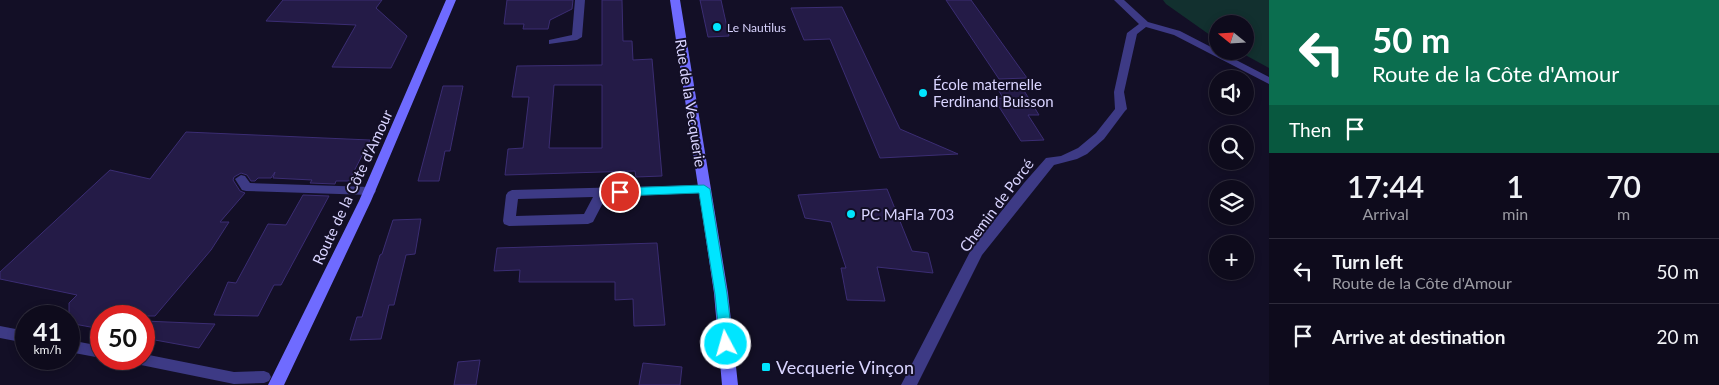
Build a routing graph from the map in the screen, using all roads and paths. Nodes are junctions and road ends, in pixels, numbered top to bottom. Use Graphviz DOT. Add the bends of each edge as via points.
graph roads {
  1 [pos="451,0"];
  2 [pos="580,0"];
  3 [pos="675,0"];
  4 [pos="1119,0"];
  5 [pos="1145,24"];
  6 [pos="553,42"];
  7 [pos="1269,81"];
  8 [pos="241,179"];
  9 [pos="704,189"];
  10 [pos="370,191"];
  11 [pos="602,192"];
  12 [pos="0,332"];
  13 [pos="15,335"];
  14 [pos="155,363"];
  15 [pos="270,381"];
  16 [pos="730,385"];
  17 [pos="909,385"];
  1 -- 10 [label="main road, Route de la Côte d'Amour"];
  2 -- 6 [label="street" via="577,37"];
  3 -- 9 [label="main road, Rue de la Vecquerie"];
  4 -- 5 [label="street"];
  5 -- 7 [label="street" via="1177,33"];
  5 -- 17 [label="street, Chemin de Porcé" via="1132,33 1119,92 1121,109 1092,145 1063,161 1050,161 1028,186 978,252"];
  8 -- 10 [label="street" via="246,187"];
  9 -- 11 [label="street"];
  9 -- 16 [label="main road, Rue de la Vecquerie" via="721,294"];
  10 -- 15 [label="main road, Route de la Côte d'Amour"];
  11 -- 11 [label="street" via="512,195 509,221 588,219"];
  12 -- 13 [label="lane"];
  14 -- 15 [label="lane" via="234,378"];
}
